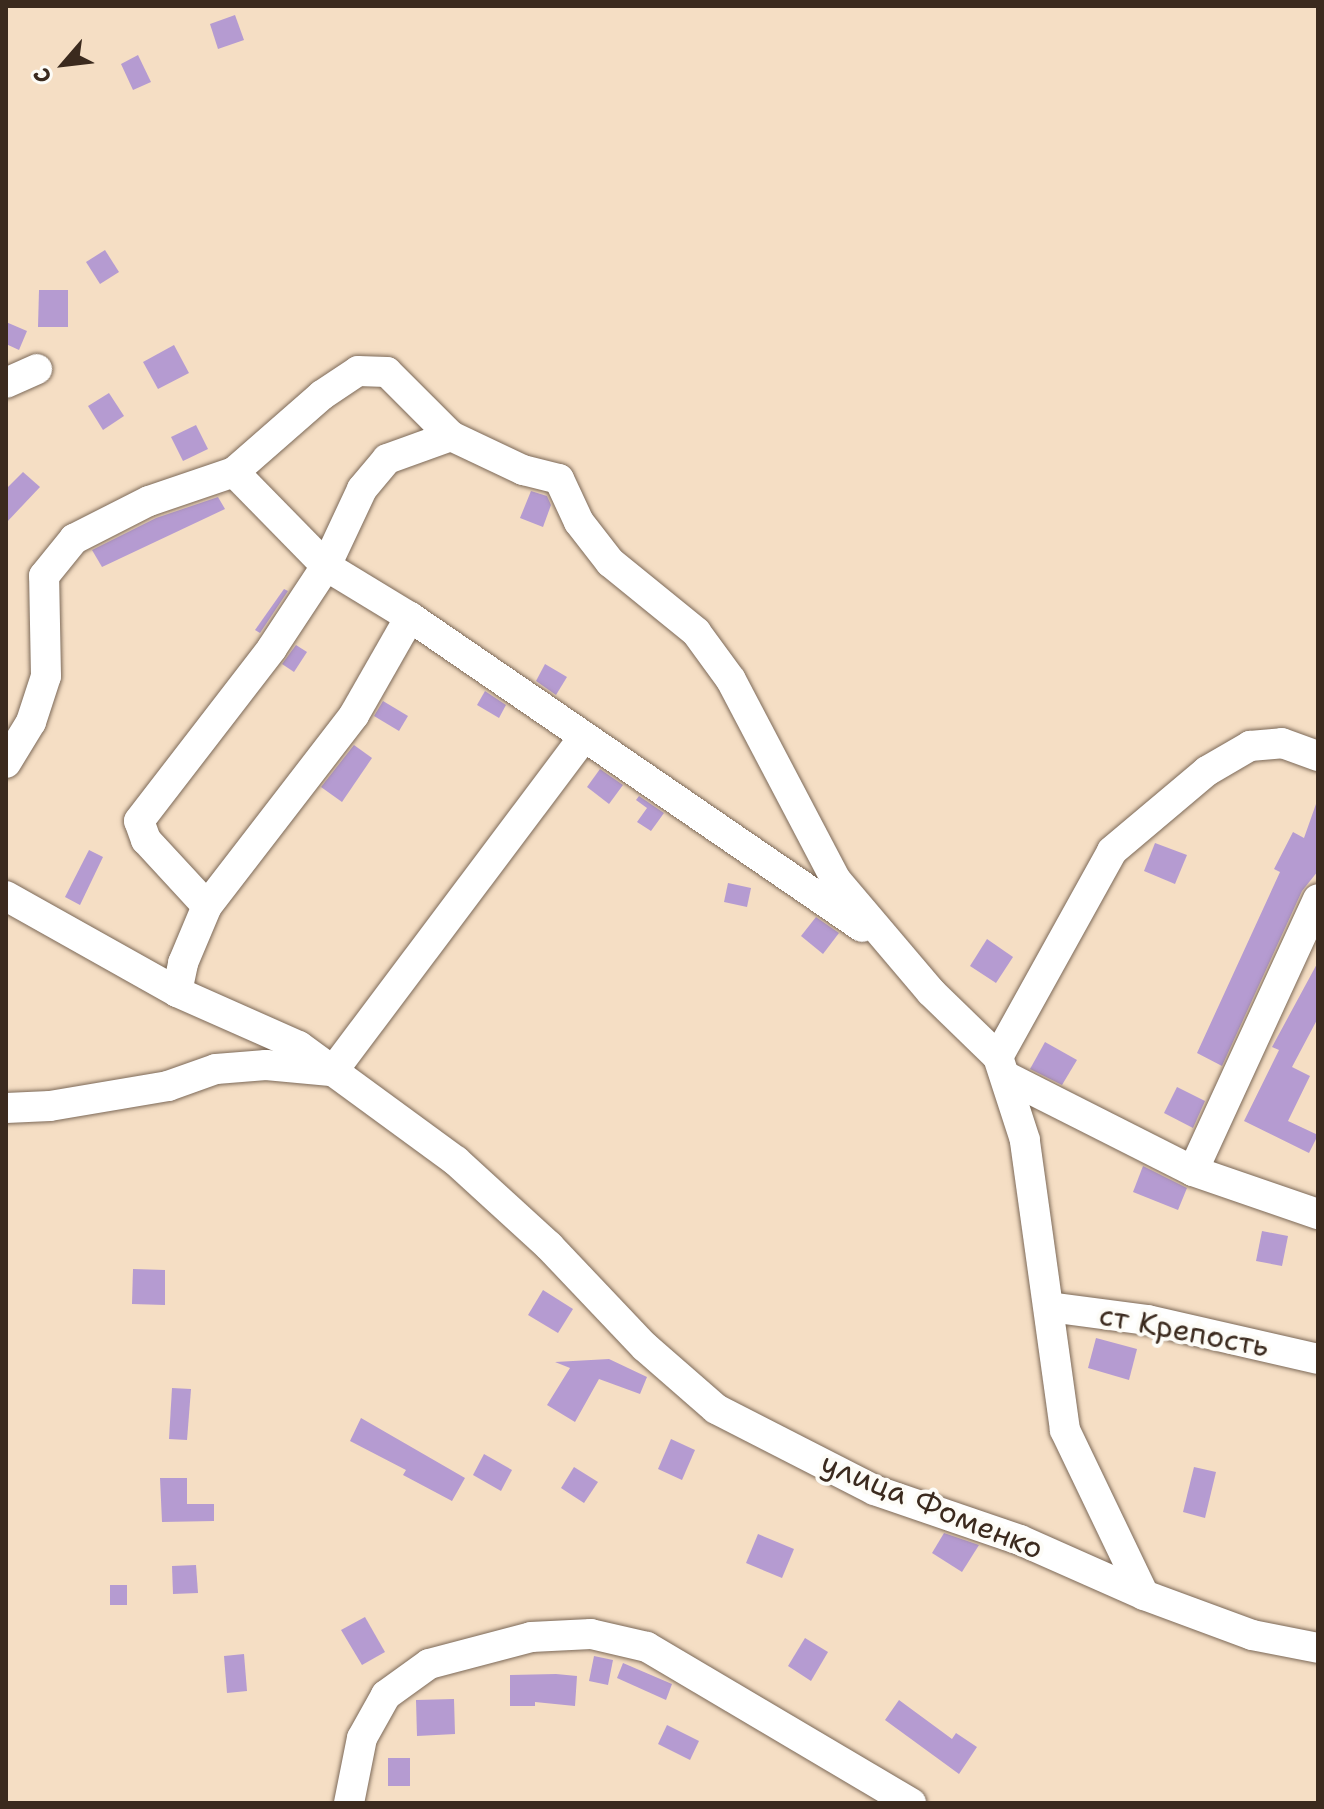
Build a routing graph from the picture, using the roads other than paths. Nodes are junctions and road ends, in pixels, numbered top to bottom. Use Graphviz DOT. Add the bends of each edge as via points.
graph roads {
  1 [pos="37,369"];
  2 [pos="6,383"];
  3 [pos="451,436"];
  4 [pos="234,472"];
  5 [pos="326,566"];
  6 [pos="410,617"];
  7 [pos="584,737"];
  8 [pos="1318,756"];
  9 [pos="6,763"];
  10 [pos="6,896"];
  11 [pos="1318,899"];
  12 [pos="207,906"];
  13 [pos="20,915"];
  14 [pos="890,947"];
  15 [pos="177,992"];
  16 [pos="1002,1067"];
  17 [pos="333,1071"];
  18 [pos="6,1108"];
  19 [pos="1193,1171"];
  20 [pos="1318,1214"];
  21 [pos="1049,1307"];
  22 [pos="1318,1359"];
  23 [pos="1144,1595"];
  24 [pos="1318,1648"];
  25 [pos="349,1803"];
  26 [pos="911,1803"];
  1 -- 2 [label="street"];
  3 -- 4 [label="street" via="387,372 358,371 322,395"];
  3 -- 5 [label="street" via="387,459 362,489"];
  3 -- 14 [label="street" via="523,470 559,479 579,522 610,562 696,632 731,680 836,880"];
  4 -- 5 [label="street"];
  4 -- 9 [label="street" via="149,501 74,539 44,576 46,676 31,722"];
  5 -- 6 [label="street"];
  5 -- 12 [label="street" via="272,648 139,821 146,840"];
  6 -- 7 [label="street"];
  6 -- 12 [label="street" via="354,715"];
  7 -- 14 [label="street"];
  7 -- 17 [label="street"];
  8 -- 16 [label="street" via="1282,743 1250,746 1207,771 1112,851"];
  10 -- 13 [label="street, улица Фоменко"];
  11 -- 19 [label="street"];
  12 -- 15 [label="street"];
  13 -- 15 [label="street, улица Фоменко"];
  14 -- 16 [label="street"];
  15 -- 17 [label="street, улица Фоменко" via="299,1046"];
  16 -- 19 [label="street"];
  16 -- 21 [label="street" via="1025,1140"];
  17 -- 18 [label="street" via="266,1065 216,1069 168,1086"];
  17 -- 23 [label="street, улица Фоменко" via="456,1161 549,1246 645,1347 716,1409 874,1490 1020,1540"];
  19 -- 20 [label="street"];
  21 -- 22 [label="street, ст Крепость" via="1148,1320"];
  21 -- 23 [label="street" via="1065,1430"];
  23 -- 24 [label="street, улица Фоменко" via="1252,1635"];
  25 -- 26 [label="street" via="362,1738 386,1695 429,1664 531,1637 591,1634 647,1647"];
}
